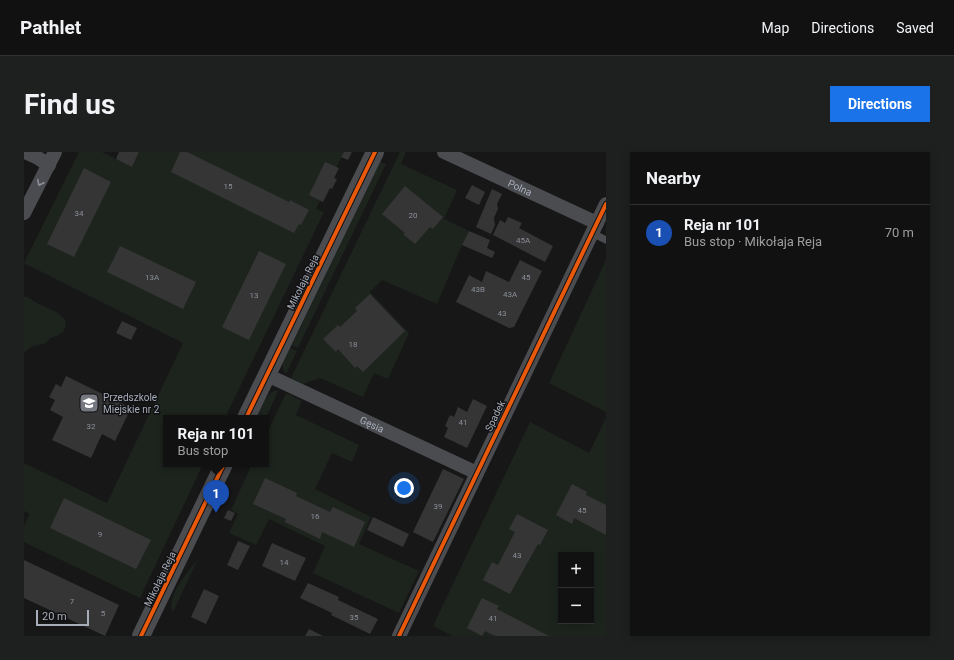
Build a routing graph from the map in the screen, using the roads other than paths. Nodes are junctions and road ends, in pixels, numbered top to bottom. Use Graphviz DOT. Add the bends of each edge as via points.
graph roads {
  1 [pos="25,152"];
  2 [pos="55,152"];
  3 [pos="375,152"];
  4 [pos="444,152"];
  5 [pos="48,165"];
  6 [pos="606,204"];
  7 [pos="24,213"];
  8 [pos="594,228"];
  9 [pos="606,240"];
  10 [pos="267,375"];
  11 [pos="247,415"];
  12 [pos="223,467"];
  13 [pos="477,473"];
  14 [pos="141,636"];
  15 [pos="399,636"];
  1 -- 5 [label="street"];
  2 -- 5 [label="street"];
  3 -- 10 [label="street, Mikołaja Reja"];
  4 -- 8 [label="street, Polna"];
  5 -- 7 [label="street, one-way"];
  6 -- 8 [label="street, Spadek"];
  8 -- 9 [label="lane, Polna"];
  8 -- 13 [label="street, Spadek"];
  10 -- 11 [label="street, Mikołaja Reja"];
  10 -- 13 [label="street, Gęsia"];
  12 -- 14 [label="street, Mikołaja Reja"];
  13 -- 15 [label="street, Spadek"];
}
